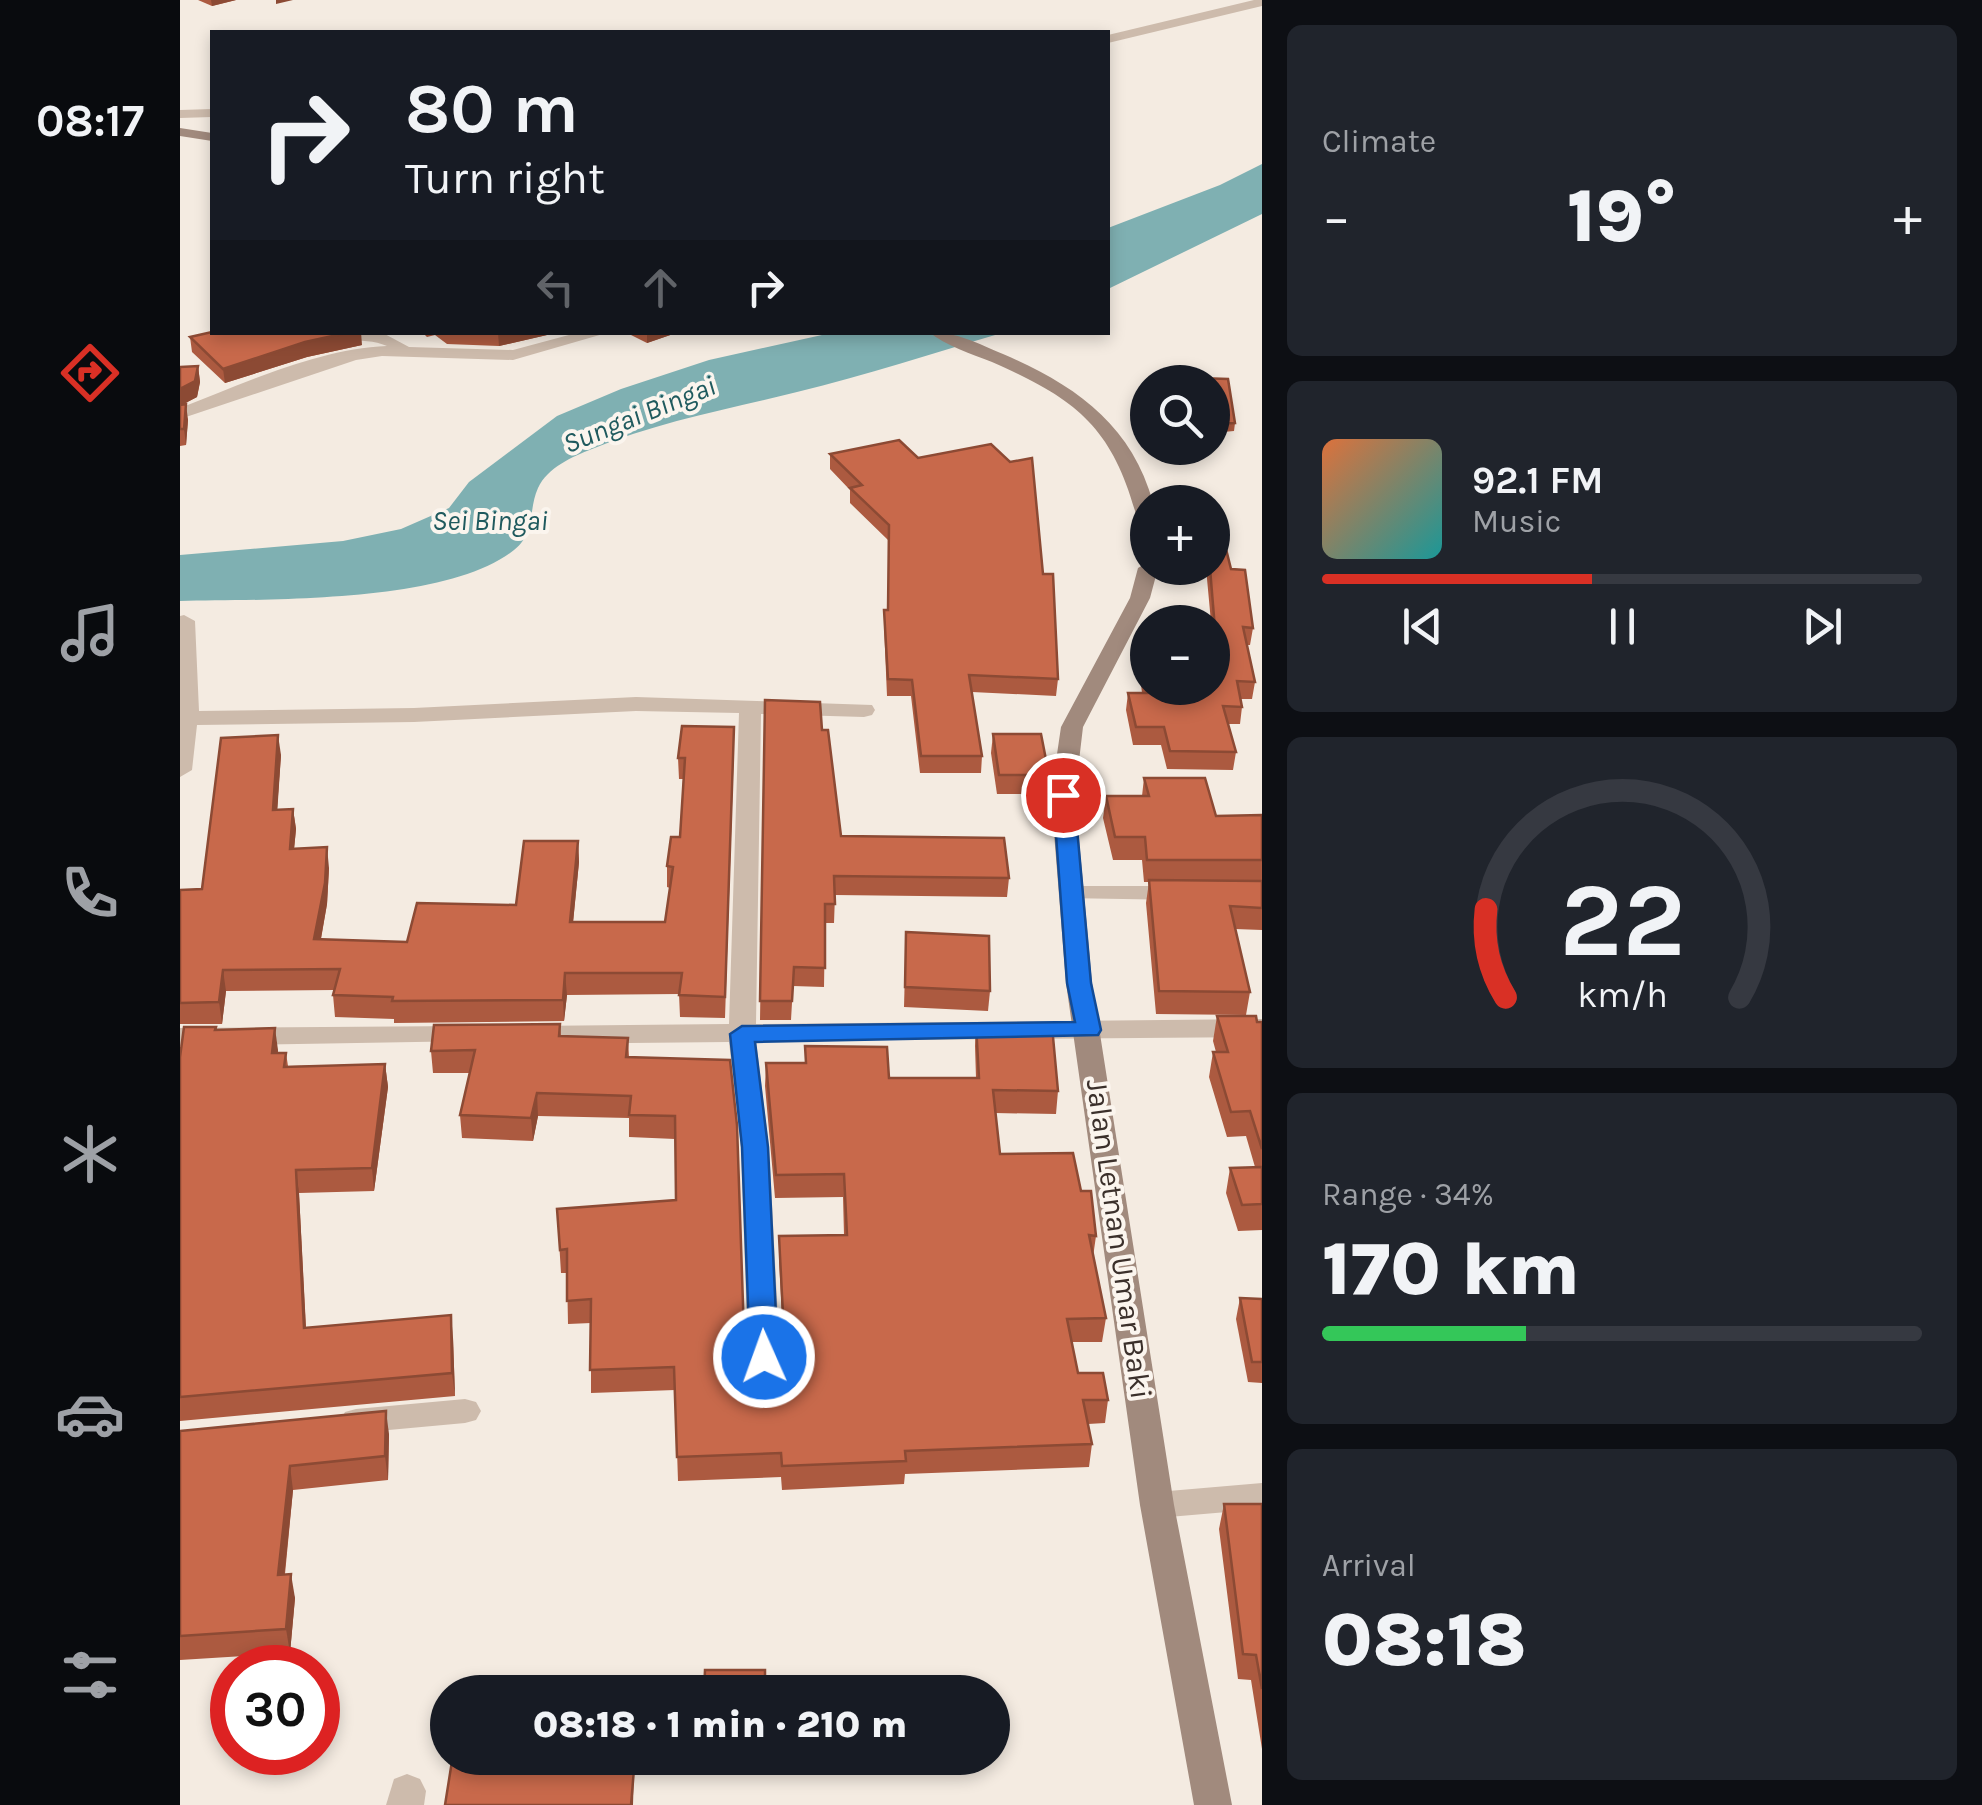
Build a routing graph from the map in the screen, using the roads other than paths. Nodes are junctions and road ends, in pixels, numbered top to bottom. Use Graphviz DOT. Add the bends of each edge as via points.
graph roads {
  1 [pos="1262,2"];
  2 [pos="1110,39"];
  3 [pos="210,113"];
  4 [pos="180,114"];
  5 [pos="180,132"];
  6 [pos="210,138"];
  7 [pos="330,335"];
  8 [pos="357,335"];
  9 [pos="380,335"];
  10 [pos="590,335"];
  11 [pos="944,335"];
  12 [pos="404,351"];
  13 [pos="180,414"];
  14 [pos="1137,485"];
  15 [pos="1143,585"];
  16 [pos="184,621"];
  17 [pos="750,709"];
  18 [pos="864,710"];
  19 [pos="188,718"];
  20 [pos="181,766"];
  21 [pos="1073,893"];
  22 [pos="1205,893"];
  23 [pos="1262,1028"];
  24 [pos="1089,1030"];
  25 [pos="742,1034"];
  26 [pos="180,1037"];
  27 [pos="764,1357"];
  28 [pos="465,1411"];
  29 [pos="332,1424"];
  30 [pos="1262,1496"];
  31 [pos="1158,1505"];
  32 [pos="1213,1805"];
  1 -- 2 [label="street"];
  3 -- 4 [label="street"];
  5 -- 6 [label="street"];
  7 -- 8 [label="street"];
  9 -- 12 [label="street"];
  10 -- 12 [label="street" via="513,355"];
  11 -- 14 [label="street" via="1090,407 1110,428"];
  12 -- 13 [label="street" via="312,366"];
  15 -- 21 [label="street, Jalan Letnan Umar Baki" via="1072,726 1063,795"];
  16 -- 19 [label="street"];
  17 -- 18 [label="street"];
  17 -- 19 [label="street" via="636,704"];
  17 -- 25 [label="street"];
  19 -- 20 [label="street"];
  21 -- 22 [label="street"];
  21 -- 24 [label="street, Jalan Letnan Umar Baki"];
  23 -- 24 [label="street"];
  24 -- 25 [label="street"];
  24 -- 31 [label="street, Jalan Letnan Umar Baki"];
  25 -- 26 [label="street"];
  25 -- 27 [label="street" via="755,1147"];
  28 -- 29 [label="street"];
  30 -- 31 [label="street"];
  31 -- 32 [label="street, Jalan Letnan Umar Baki"];
}
